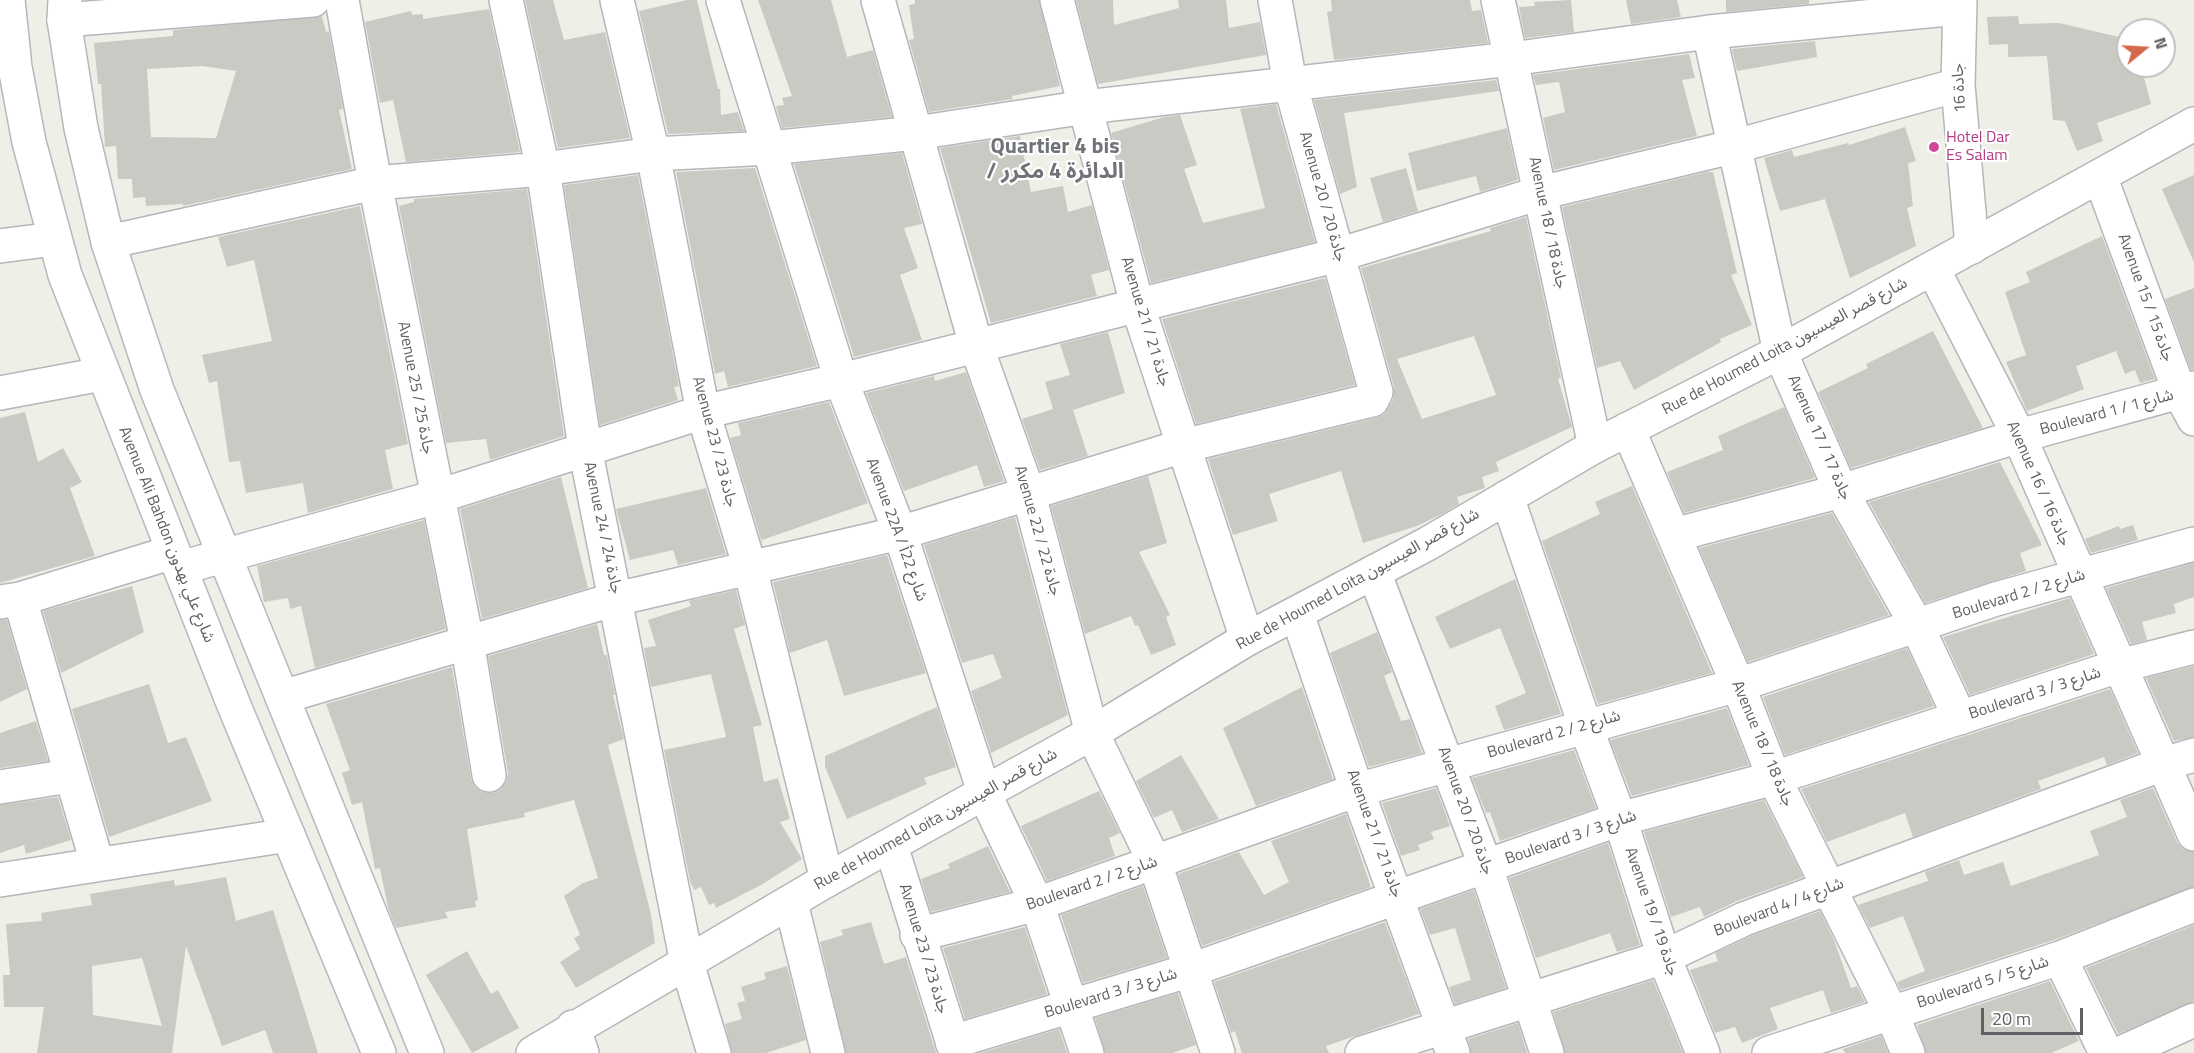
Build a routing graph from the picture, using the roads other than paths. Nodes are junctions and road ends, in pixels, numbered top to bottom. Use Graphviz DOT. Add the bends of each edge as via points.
graph roads {
  1 [pos="8,0"];
  2 [pos="313,0"];
  3 [pos="342,0"];
  4 [pos="506,0"];
  5 [pos="617,0"];
  6 [pos="723,0"];
  7 [pos="878,0"];
  8 [pos="1057,0"];
  9 [pos="1275,0"];
  10 [pos="1498,0"];
  11 [pos="1959,4"];
  12 [pos="65,10"];
  13 [pos="1709,32"];
  14 [pos="1511,59"];
  15 [pos="1290,83"];
  16 [pos="1958,85"];
  17 [pos="1086,107"];
  18 [pos="2194,124"];
  19 [pos="915,132"];
  20 [pos="1736,147"];
  21 [pos="770,148"];
  22 [pos="653,154"];
  23 [pos="543,169"];
  24 [pos="2100,176"];
  25 [pos="375,183"];
  26 [pos="1540,193"];
  27 [pos="54,239"];
  28 [pos="108,242"];
  29 [pos="0,246"];
  30 [pos="1972,247"];
  31 [pos="1338,255"];
  32 [pos="1933,269"];
  33 [pos="1137,304"];
  34 [pos="976,345"];
  35 [pos="1780,352"];
  36 [pos="102,374"];
  37 [pos="841,380"];
  38 [pos="0,393"];
  39 [pos="2189,400"];
  40 [pos="703,412"];
  41 [pos="1628,429"];
  42 [pos="2019,436"];
  43 [pos="1183,446"];
  44 [pos="1595,446"];
  45 [pos="585,448"];
  46 [pos="1841,491"];
  47 [pos="1029,495"];
  48 [pos="436,497"];
  49 [pos="1507,497"];
  50 [pos="900,533"];
  51 [pos="1674,535"];
  52 [pos="2194,544"];
  53 [pos="225,556"];
  54 [pos="177,560"];
  55 [pos="750,568"];
  56 [pos="1374,572"];
  57 [pos="2079,576"];
  58 [pos="616,599"];
  59 [pos="10,601"];
  60 [pos="1297,614"];
  61 [pos="1917,626"];
  62 [pos="1247,639"];
  63 [pos="467,641"];
  64 [pos="2194,647"];
  65 [pos="2119,666"];
  66 [pos="1738,686"];
  67 [pos="282,697"];
  68 [pos="1960,718"];
  69 [pos="1585,725"];
  70 [pos="1092,733"];
  71 [pos="2194,755"];
  72 [pos="2163,764"];
  73 [pos="1448,766"];
  74 [pos="489,775"];
  75 [pos="70,776"];
  76 [pos="1774,778"];
  77 [pos="0,788"];
  78 [pos="1357,790"];
  79 [pos="985,795"];
  80 [pos="1620,819"];
  81 [pos="2194,834"];
  82 [pos="288,835"];
  83 [pos="891,846"];
  84 [pos="97,863"];
  85 [pos="1155,863"];
  86 [pos="1486,867"];
  87 [pos="0,880"];
  88 [pos="827,880"];
  89 [pos="1829,889"];
  90 [pos="1396,897"];
  91 [pos="791,903"];
  92 [pos="1037,904"];
  93 [pos="2194,905"];
  94 [pos="917,935"];
  95 [pos="1664,957"];
  96 [pos="2060,958"];
  97 [pos="687,963"];
  98 [pos="1191,970"];
  99 [pos="1529,999"];
  100 [pos="1070,1007"];
  101 [pos="1891,1012"];
  102 [pos="2194,1020"];
  103 [pos="578,1040"];
  104 [pos="1448,1040"];
  105 [pos="954,1048"];
  106 [pos="379,1053"];
  107 [pos="427,1053"];
  108 [pos="533,1053"];
  109 [pos="714,1053"];
  110 [pos="828,1053"];
  111 [pos="1087,1053"];
  112 [pos="1218,1053"];
  113 [pos="1362,1053"];
  114 [pos="1547,1053"];
  115 [pos="1703,1053"];
  116 [pos="1769,1053"];
  117 [pos="1908,1053"];
  118 [pos="2106,1053"];
  119 [pos="2121,1053"];
  1 -- 27 [label="street, Avenue Ali Bahdon شارع علي بهدون" via="28,142"];
  2 -- 12 [label="street"];
  3 -- 25 [label="street, Avenue 25 / جادة 25"];
  4 -- 23 [label="street, Avenue 24 / جادة 24"];
  5 -- 22 [label="street, Avenue 23 / جادة 23"];
  6 -- 21 [label="street, Avenue 22A / شارع 22أ"];
  7 -- 19 [label="street, Avenue 22 / جادة 22"];
  8 -- 17 [label="street, Avenue 21 / جادة 21"];
  9 -- 15 [label="street, Avenue 20 / جادة 20"];
  10 -- 14 [label="street, Avenue 18 / جادة 18"];
  11 -- 13 [label="street"];
  11 -- 16 [label="street, جادة 16"];
  12 -- 28 [label="street" via="81,128"];
  13 -- 14 [label="street"];
  13 -- 20 [label="street, Avenue 17 / جادة 17"];
  14 -- 15 [label="street"];
  14 -- 26 [label="street, Avenue 18 / جادة 18"];
  15 -- 17 [label="street"];
  15 -- 31 [label="street, Avenue 20 / جادة 20"];
  16 -- 20 [label="street"];
  16 -- 30 [label="street, جادة 16"];
  17 -- 19 [label="street"];
  17 -- 33 [label="street, Avenue 21 / جادة 21"];
  18 -- 24 [label="street, Rue de Houmed Loita شارع قصر العيسيون"];
  19 -- 21 [label="street"];
  19 -- 34 [label="street, Avenue 22 / جادة 22"];
  20 -- 26 [label="street"];
  20 -- 35 [label="street, Avenue 17 / جادة 17"];
  21 -- 22 [label="street"];
  21 -- 37 [label="street, Avenue 22A / شارع 22أ"];
  22 -- 23 [label="street"];
  22 -- 40 [label="street, Avenue 23 / جادة 23"];
  23 -- 25 [label="street"];
  23 -- 45 [label="street, Avenue 24 / جادة 24"];
  24 -- 30 [label="street, Rue de Houmed Loita شارع قصر العيسيون"];
  24 -- 39 [label="street, Avenue 15 / جادة 15"];
  25 -- 28 [label="street"];
  25 -- 48 [label="street, Avenue 25 / جادة 25"];
  26 -- 31 [label="street"];
  26 -- 44 [label="street, Avenue 18 / جادة 18"];
  27 -- 29 [label="street"];
  27 -- 36 [label="street, Avenue Ali Bahdon شارع علي بهدون"];
  28 -- 53 [label="street" via="157,390"];
  30 -- 32 [label="street, Rue de Houmed Loita شارع قصر العيسيون"];
  31 -- 33 [label="street"];
  31 -- 43 [label="street, Avenue 20 / جادة 20" via="1376,392 1372,400"];
  32 -- 35 [label="street, Rue de Houmed Loita شارع قصر العيسيون"];
  32 -- 42 [label="street, Avenue 16 / جادة 16"];
  33 -- 34 [label="street"];
  33 -- 43 [label="street, Avenue 21 / جادة 21"];
  34 -- 37 [label="street"];
  34 -- 47 [label="street, Avenue 22 / جادة 22"];
  35 -- 41 [label="street, Rue de Houmed Loita شارع قصر العيسيون"];
  35 -- 46 [label="street, Avenue 17 / جادة 17"];
  36 -- 38 [label="street"];
  36 -- 54 [label="street, Avenue Ali Bahdon شارع علي بهدون"];
  37 -- 40 [label="street"];
  37 -- 50 [label="street, Avenue 22A / شارع 22أ"];
  39 -- 42 [label="street, Boulevard 1 / شارع 1"];
  40 -- 45 [label="street"];
  40 -- 55 [label="street, Avenue 23 / جادة 23"];
  41 -- 44 [label="street, Rue de Houmed Loita شارع قصر العيسيون"];
  41 -- 51 [label="street, Avenue 18 / جادة 18"];
  42 -- 46 [label="street, Boulevard 1 / شارع 1"];
  42 -- 57 [label="street, Avenue 16 / جادة 16"];
  43 -- 47 [label="street"];
  43 -- 62 [label="street, Avenue 21 / جادة 21"];
  44 -- 49 [label="street, Rue de Houmed Loita شارع قصر العيسيون"];
  45 -- 48 [label="street"];
  45 -- 58 [label="street, Avenue 24 / جادة 24"];
  46 -- 51 [label="street, Boulevard 1 / شارع 1"];
  46 -- 61 [label="street, Avenue 17 / جادة 17"];
  47 -- 50 [label="street"];
  47 -- 70 [label="street, Avenue 22 / جادة 22"];
  48 -- 53 [label="street"];
  48 -- 63 [label="street, Avenue 25 / جادة 25"];
  49 -- 56 [label="street, Rue de Houmed Loita شارع قصر العيسيون"];
  49 -- 69 [label="street, Avenue 19 / جادة 19"];
  50 -- 55 [label="street"];
  50 -- 79 [label="street, Avenue 22A / شارع 22أ"];
  51 -- 66 [label="street, Avenue 18 / جادة 18"];
  52 -- 57 [label="street, Boulevard 2 / شارع 2"];
  53 -- 54 [label="street"];
  53 -- 67 [label="street"];
  54 -- 59 [label="street"];
  54 -- 82 [label="street, Avenue Ali Bahdon شارع علي بهدون"];
  55 -- 58 [label="street"];
  55 -- 88 [label="street, Avenue 23 / جادة 23"];
  56 -- 60 [label="street, Rue de Houmed Loita شارع قصر العيسيون"];
  56 -- 73 [label="street, Avenue 20 / جادة 20"];
  57 -- 61 [label="street, Boulevard 2 / شارع 2"];
  57 -- 65 [label="street, Avenue 16 / جادة 16"];
  58 -- 63 [label="street"];
  58 -- 97 [label="street, Avenue 24 / جادة 24"];
  59 -- 75 [label="street"];
  60 -- 62 [label="street, Rue de Houmed Loita شارع قصر العيسيون"];
  60 -- 78 [label="street, Avenue 21 / جادة 21"];
  61 -- 66 [label="street, Boulevard 2 / شارع 2"];
  61 -- 68 [label="street, Avenue 17 / جادة 17"];
  62 -- 70 [label="street, Rue de Houmed Loita شارع قصر العيسيون"];
  63 -- 67 [label="street"];
  63 -- 74 [label="street, Avenue 25 / جادة 25"];
  64 -- 65 [label="street, Boulevard 3 / شارع 3"];
  65 -- 68 [label="street, Boulevard 3 / شارع 3"];
  65 -- 72 [label="street, Avenue 16 / جادة 16"];
  66 -- 69 [label="street, Boulevard 2 / شارع 2"];
  66 -- 76 [label="street, Avenue 18 / جادة 18"];
  67 -- 107 [label="street"];
  68 -- 76 [label="street, Boulevard 3 / شارع 3"];
  69 -- 73 [label="street, Boulevard 2 / شارع 2"];
  69 -- 80 [label="street, Avenue 19 / جادة 19"];
  70 -- 79 [label="street, Rue de Houmed Loita شارع قصر العيسيون"];
  70 -- 85 [label="street, Avenue 22 / جادة 22"];
  71 -- 72 [label="street, Boulevard 4 / شارع 4"];
  72 -- 81 [label="street, Avenue 16 / جادة 16"];
  72 -- 89 [label="street, Boulevard 4 / شارع 4"];
  73 -- 78 [label="street, Boulevard 2 / شارع 2"];
  73 -- 86 [label="street, Avenue 20 / جادة 20"];
  75 -- 77 [label="street"];
  75 -- 84 [label="street"];
  76 -- 80 [label="street, Boulevard 3 / شارع 3"];
  76 -- 89 [label="street, Avenue 18 / جادة 18"];
  78 -- 85 [label="street, Boulevard 2 / شارع 2"];
  78 -- 90 [label="street, Avenue 21 / جادة 21"];
  79 -- 83 [label="street, Rue de Houmed Loita شارع قصر العيسيون"];
  79 -- 92 [label="street, Avenue 22A / شارع 22أ"];
  80 -- 86 [label="street, Boulevard 3 / شارع 3"];
  80 -- 95 [label="street, Avenue 19 / جادة 19"];
  82 -- 84 [label="street"];
  82 -- 106 [label="street, Avenue Ali Bahdon شارع علي بهدون"];
  83 -- 88 [label="street, Rue de Houmed Loita شارع قصر العيسيون"];
  83 -- 94 [label="street, Avenue 23 / جادة 23"];
  84 -- 87 [label="street"];
  85 -- 92 [label="street, Boulevard 2 / شارع 2"];
  85 -- 98 [label="street, Avenue 22 / جادة 22"];
  86 -- 90 [label="street, Boulevard 3 / شارع 3"];
  86 -- 99 [label="street, Avenue 20 / جادة 20"];
  88 -- 91 [label="street, Rue de Houmed Loita شارع قصر العيسيون"];
  89 -- 95 [label="street, Boulevard 4 / شارع 4" via="1744,919"];
  89 -- 101 [label="street, Avenue 18 / جادة 18"];
  90 -- 98 [label="street, Boulevard 3 / شارع 3"];
  90 -- 104 [label="street, Avenue 21 / جادة 21"];
  91 -- 97 [label="street, Rue de Houmed Loita شارع قصر العيسيون"];
  91 -- 110 [label="street"];
  92 -- 94 [label="street, Boulevard 2 / شارع 2"];
  92 -- 100 [label="street, Avenue 22A / شارع 22أ"];
  93 -- 96 [label="street, Boulevard 5 / شارع 5"];
  94 -- 105 [label="street, Avenue 23 / جادة 23"];
  95 -- 99 [label="street, Boulevard 4 / شارع 4"];
  95 -- 115 [label="street, Avenue 19 / جادة 19"];
  96 -- 101 [label="street, Boulevard 5 / شارع 5"];
  96 -- 118 [label="street"];
  97 -- 103 [label="street, Rue de Houmed Loita شارع قصر العيسيون"];
  97 -- 109 [label="street, Avenue 24 / جادة 24"];
  98 -- 100 [label="street, Boulevard 3 / شارع 3"];
  98 -- 112 [label="street, Avenue 22 / جادة 22"];
  99 -- 104 [label="street, Boulevard 4 / شارع 4"];
  99 -- 114 [label="street, Avenue 20 / جادة 20"];
  100 -- 105 [label="street, Boulevard 3 / شارع 3"];
  100 -- 111 [label="street, Avenue 22A / شارع 22أ"];
  101 -- 116 [label="street, Boulevard 5 / شارع 5"];
  101 -- 117 [label="street, Avenue 18 / جادة 18"];
  102 -- 119 [label="street"];
  103 -- 108 [label="street, Rue de Houmed Loita شارع قصر العيسيون"];
  104 -- 113 [label="street, Boulevard 4 / شارع 4"];
}
